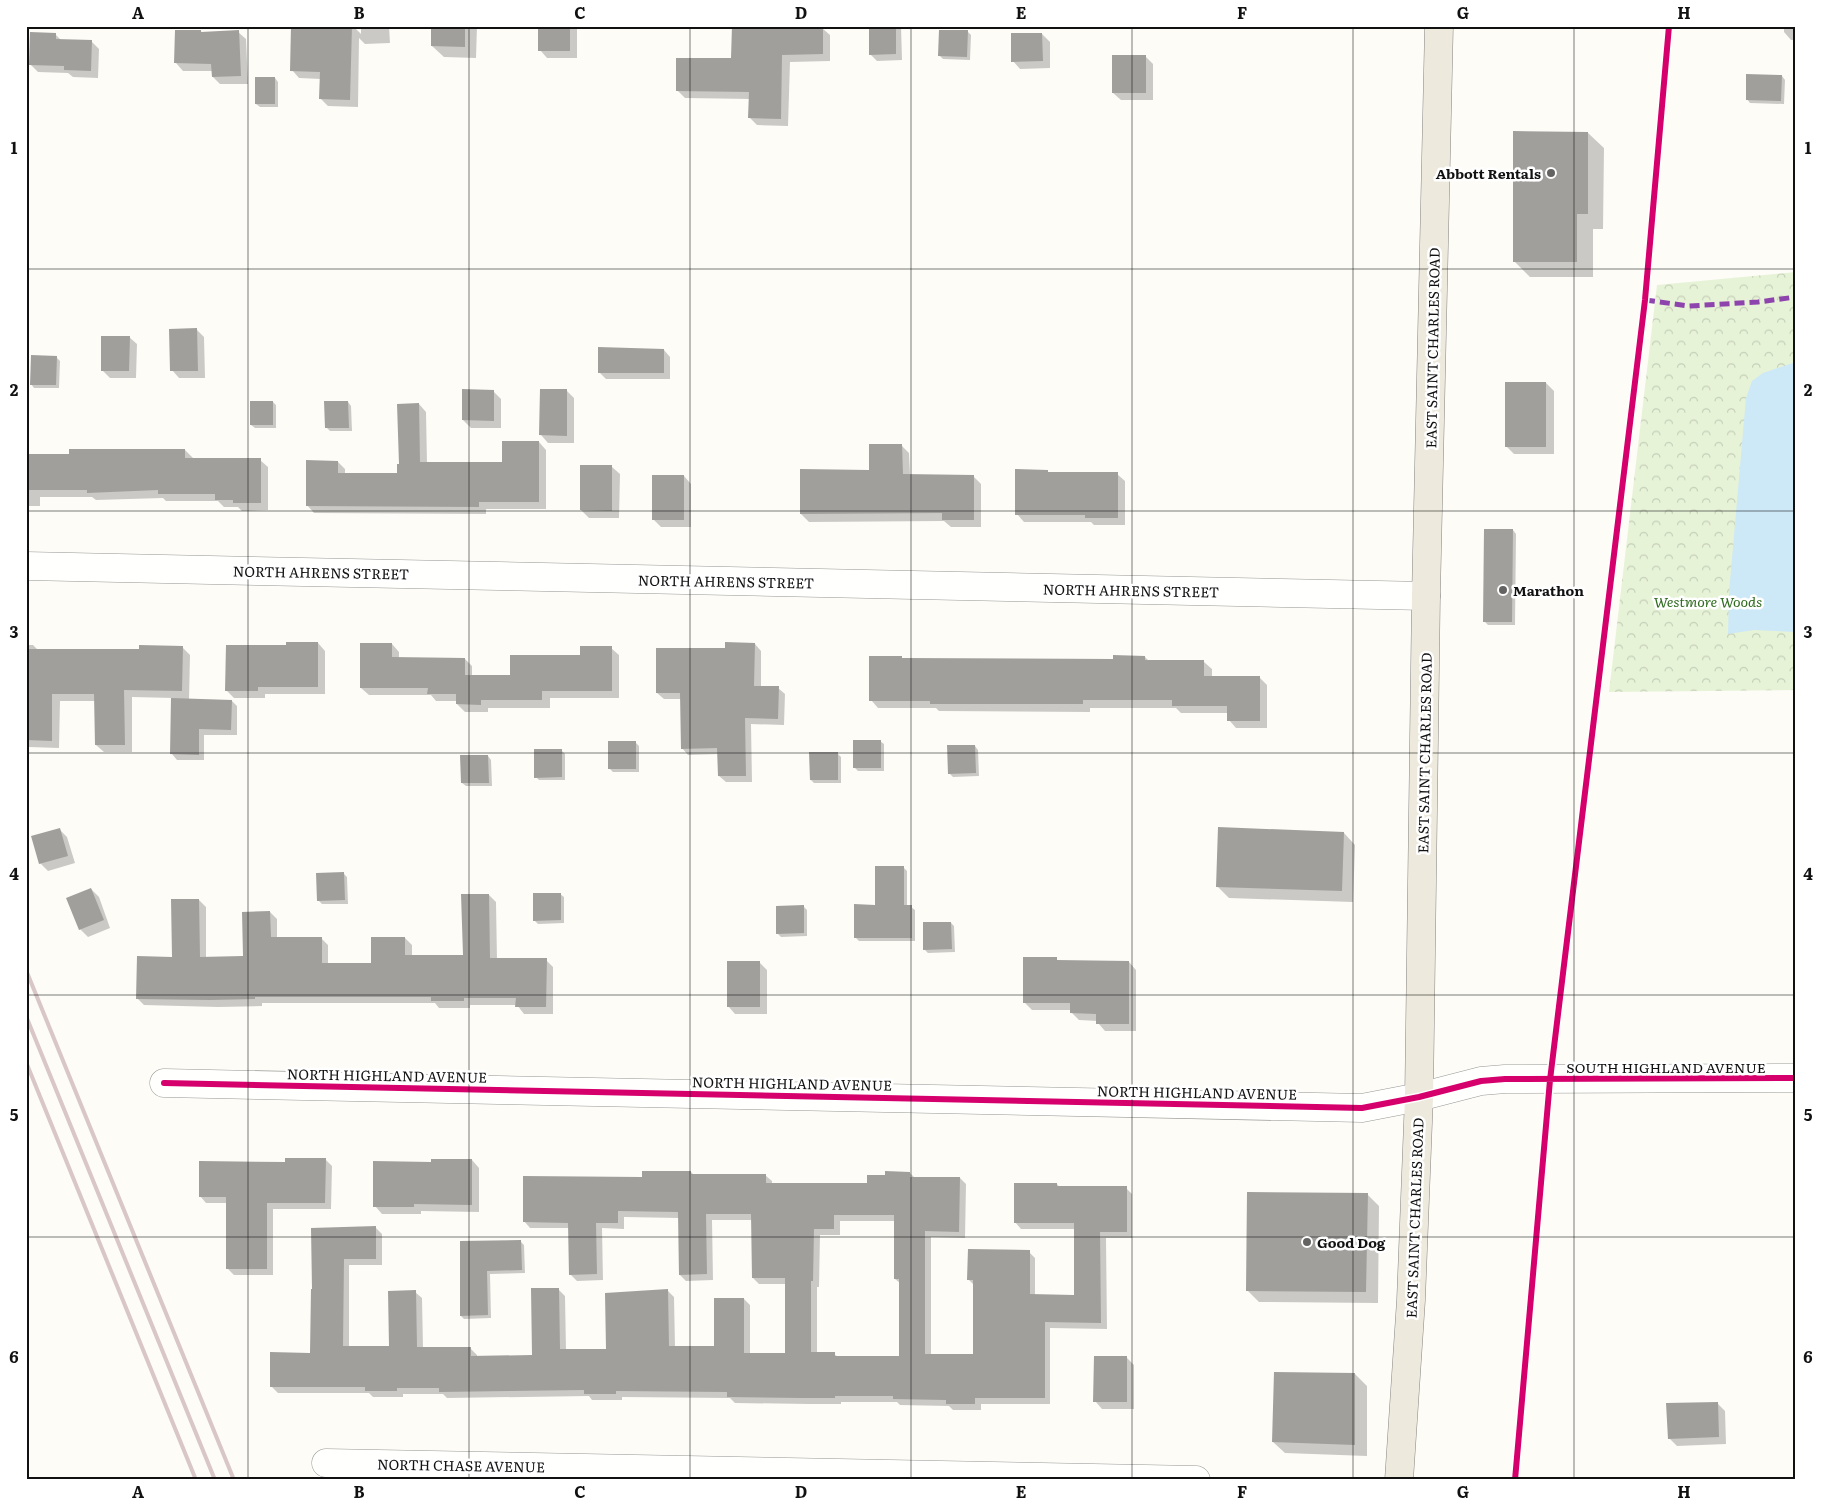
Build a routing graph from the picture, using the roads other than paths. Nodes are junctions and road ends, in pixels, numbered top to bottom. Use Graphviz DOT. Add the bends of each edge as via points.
graph roads {
  1 [pos="1439,26"];
  2 [pos="26,566"];
  3 [pos="1426,596"];
  4 [pos="1796,1078"];
  5 [pos="164,1083"];
  6 [pos="1418,1096"];
  7 [pos="326,1463"];
  8 [pos="1196,1480"];
  9 [pos="1399,1480"];
  1 -- 3 [label="main road, EAST SAINT CHARLES ROAD"];
  2 -- 3 [label="street, NORTH AHRENS STREET"];
  3 -- 6 [label="main road, EAST SAINT CHARLES ROAD"];
  4 -- 6 [label="street, SOUTH HIGHLAND AVENUE" via="1505,1079 1481,1081"];
  5 -- 6 [label="street, NORTH HIGHLAND AVENUE" via="1362,1108"];
  6 -- 9 [label="main road, EAST SAINT CHARLES ROAD" via="1412,1300"];
  7 -- 8 [label="street, NORTH CHASE AVENUE"];
}
